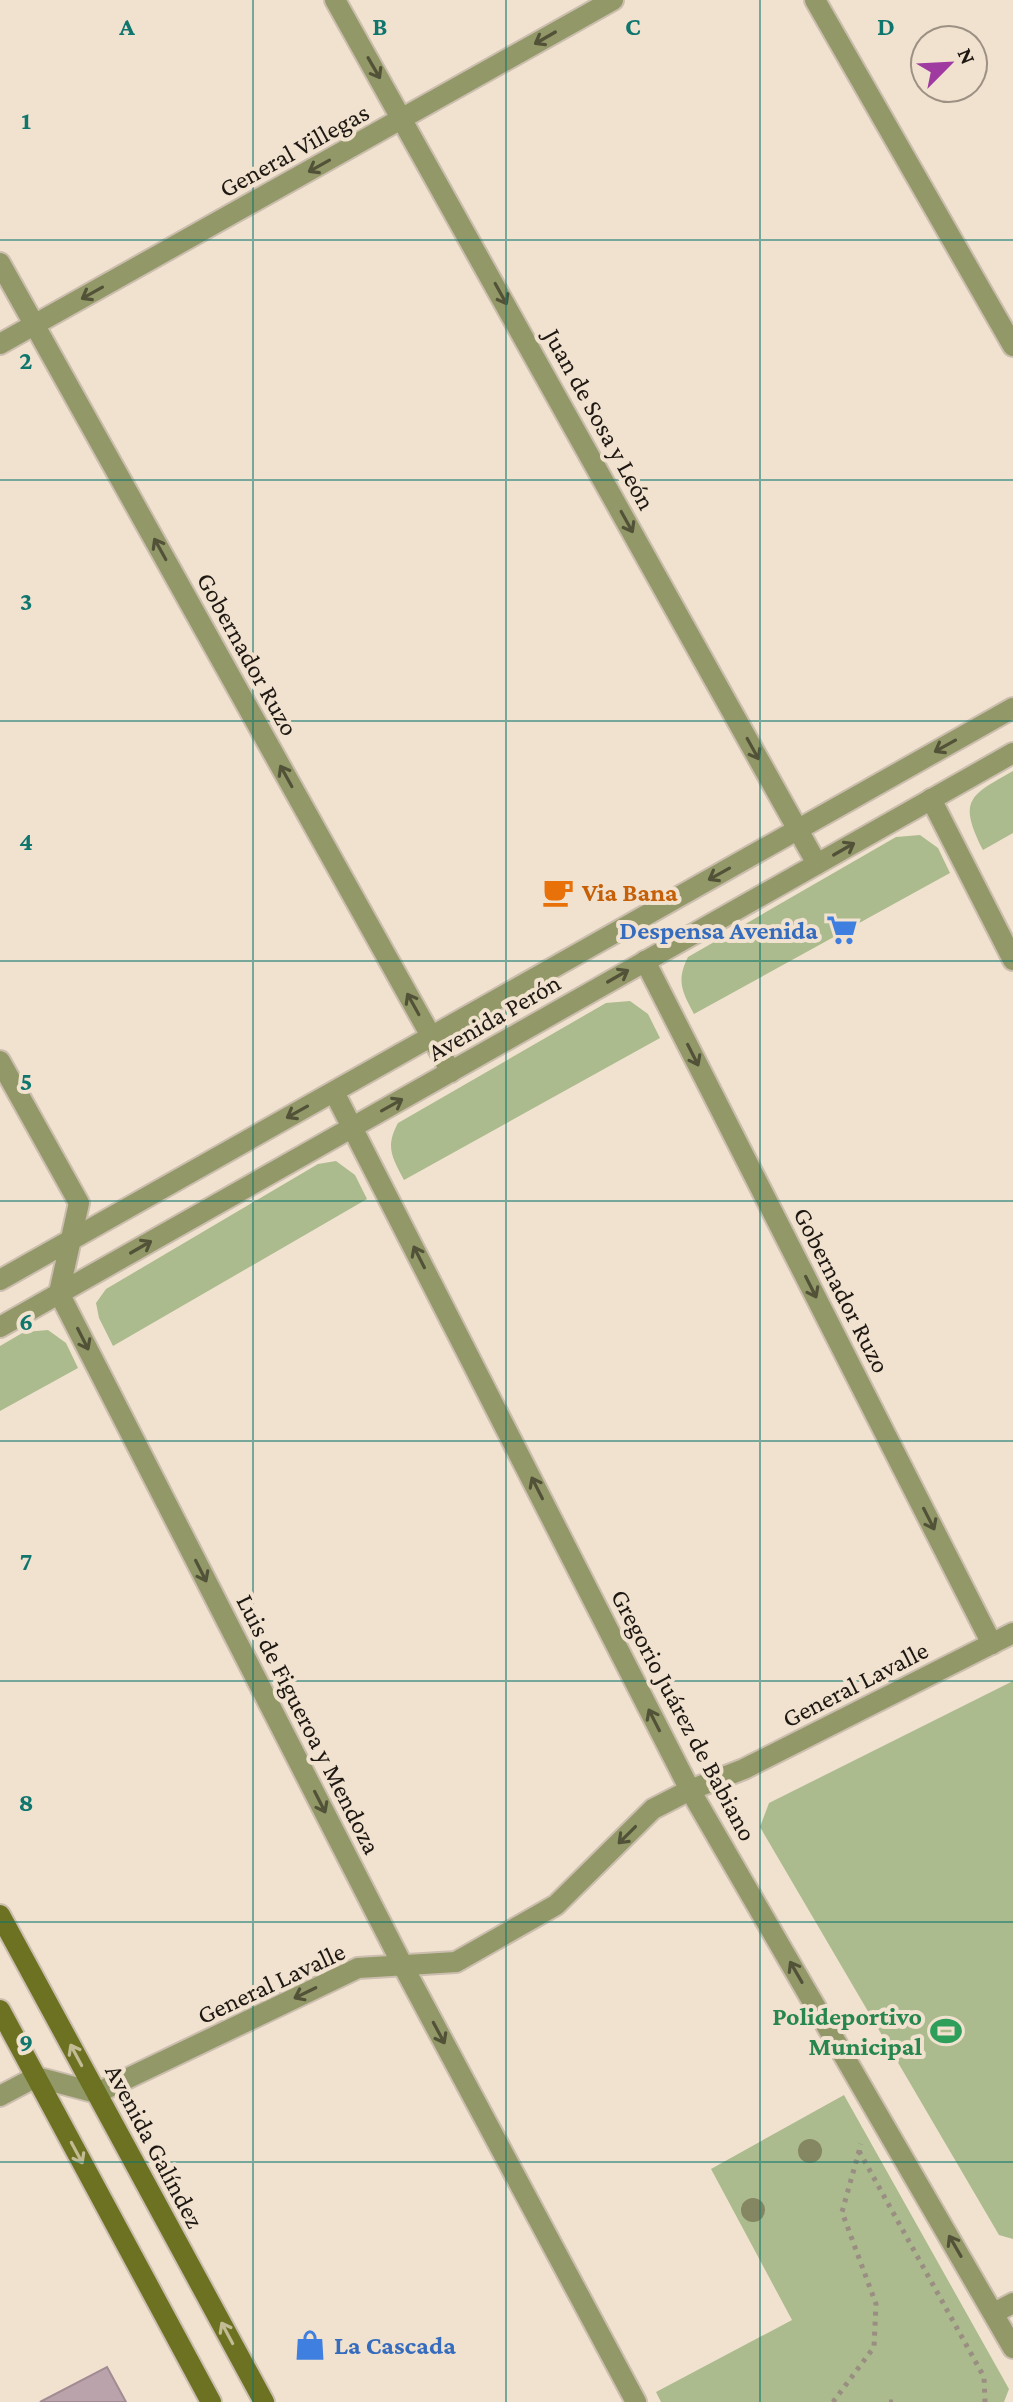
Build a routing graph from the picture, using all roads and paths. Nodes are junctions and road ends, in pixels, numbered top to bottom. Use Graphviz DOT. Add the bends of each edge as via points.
graph roads {
  1 [pos="335,0"];
  2 [pos="613,0"];
  3 [pos="815,0"];
  4 [pos="403,119"];
  5 [pos="0,263"];
  6 [pos="35,324"];
  7 [pos="0,344"];
  8 [pos="1013,346"];
  9 [pos="1013,708"];
  10 [pos="1013,753"];
  11 [pos="931,799"];
  12 [pos="798,830"];
  13 [pos="817,864"];
  14 [pos="1013,960"];
  15 [pos="645,961"];
  16 [pos="431,1036"];
  17 [pos="0,1061"];
  18 [pos="451,1072"];
  19 [pos="334,1092"];
  20 [pos="353,1127"];
  21 [pos="71,1240"];
  22 [pos="0,1280"];
  23 [pos="59,1293"];
  24 [pos="0,1327"];
  25 [pos="1013,1633"];
  26 [pos="992,1644"];
  27 [pos="690,1790"];
  28 [pos="0,1915"];
  29 [pos="402,1964"];
  30 [pos="0,2010"];
  31 [pos="36,2077"];
  32 [pos="97,2093"];
  33 [pos="0,2096"];
  34 [pos="874,2105"];
  35 [pos="859,2150"];
  36 [pos="1013,2303"];
  37 [pos="994,2313"];
  38 [pos="1013,2348"];
  39 [pos="211,2402"];
  40 [pos="264,2402"];
  41 [pos="636,2402"];
  42 [pos="833,2402"];
  43 [pos="985,2402"];
  1 -- 4 [label="street, Juan de Sosa y León, one-way"];
  2 -- 4 [label="street, General Villegas, one-way"];
  3 -- 8 [label="street"];
  4 -- 6 [label="street, General Villegas, one-way"];
  4 -- 12 [label="street, Juan de Sosa y León, one-way"];
  5 -- 6 [label="street, Gobernador Ruzo"];
  6 -- 7 [label="street, General Villegas"];
  16 -- 6 [label="street, Gobernador Ruzo, one-way"];
  9 -- 12 [label="street, Avenida Perón, one-way"];
  10 -- 11 [label="street, Avenida Perón"];
  13 -- 11 [label="street, Avenida Perón, one-way"];
  11 -- 14 [label="street"];
  12 -- 13 [label="street, Juan de Sosa y León"];
  12 -- 16 [label="street, Avenida Perón, one-way"];
  13 -- 15 [label="street, Avenida Perón"];
  18 -- 15 [label="street, Avenida Perón, one-way"];
  15 -- 26 [label="street, Gobernador Ruzo, one-way"];
  16 -- 18 [label="street, Gobernador Ruzo"];
  16 -- 19 [label="street, Avenida Perón"];
  17 -- 21 [label="street" via="79,1203"];
  20 -- 18 [label="street, Avenida Perón, one-way"];
  19 -- 20 [label="street, Gregorio Juárez de Babiano"];
  19 -- 21 [label="street, Avenida Perón, one-way"];
  23 -- 20 [label="street, Avenida Perón, one-way"];
  27 -- 20 [label="street, Gregorio Juárez de Babiano, one-way"];
  21 -- 22 [label="street, Avenida Perón"];
  21 -- 23 [label="street"];
  23 -- 24 [label="street, Avenida Perón"];
  23 -- 29 [label="street, Luis de Figueroa y Mendoza, one-way"];
  25 -- 26 [label="street, General Lavalle"];
  26 -- 27 [label="street, General Lavalle" via="744,1769"];
  27 -- 29 [label="street, General Lavalle, one-way" via="653,1809 556,1905 456,1962"];
  34 -- 27 [label="street, Gregorio Juárez de Babiano, one-way"];
  32 -- 28 [label="main road, Avenida Galíndez, one-way"];
  29 -- 32 [label="street, General Lavalle, one-way" via="358,1968"];
  29 -- 41 [label="street, Luis de Figueroa y Mendoza, one-way"];
  30 -- 31 [label="main road"];
  31 -- 32 [label="street"];
  31 -- 33 [label="street"];
  31 -- 39 [label="main road, one-way"];
  40 -- 32 [label="main road, Avenida Galíndez, one-way"];
  34 -- 35 [label="path"];
  37 -- 34 [label="street, Gregorio Juárez de Babiano, one-way"];
  35 -- 42 [label="path" via="842,2212 876,2304 874,2347"];
  35 -- 43 [label="path" via="984,2377"];
  36 -- 37 [label="street"];
  37 -- 38 [label="street, Gregorio Juárez de Babiano"];
}
